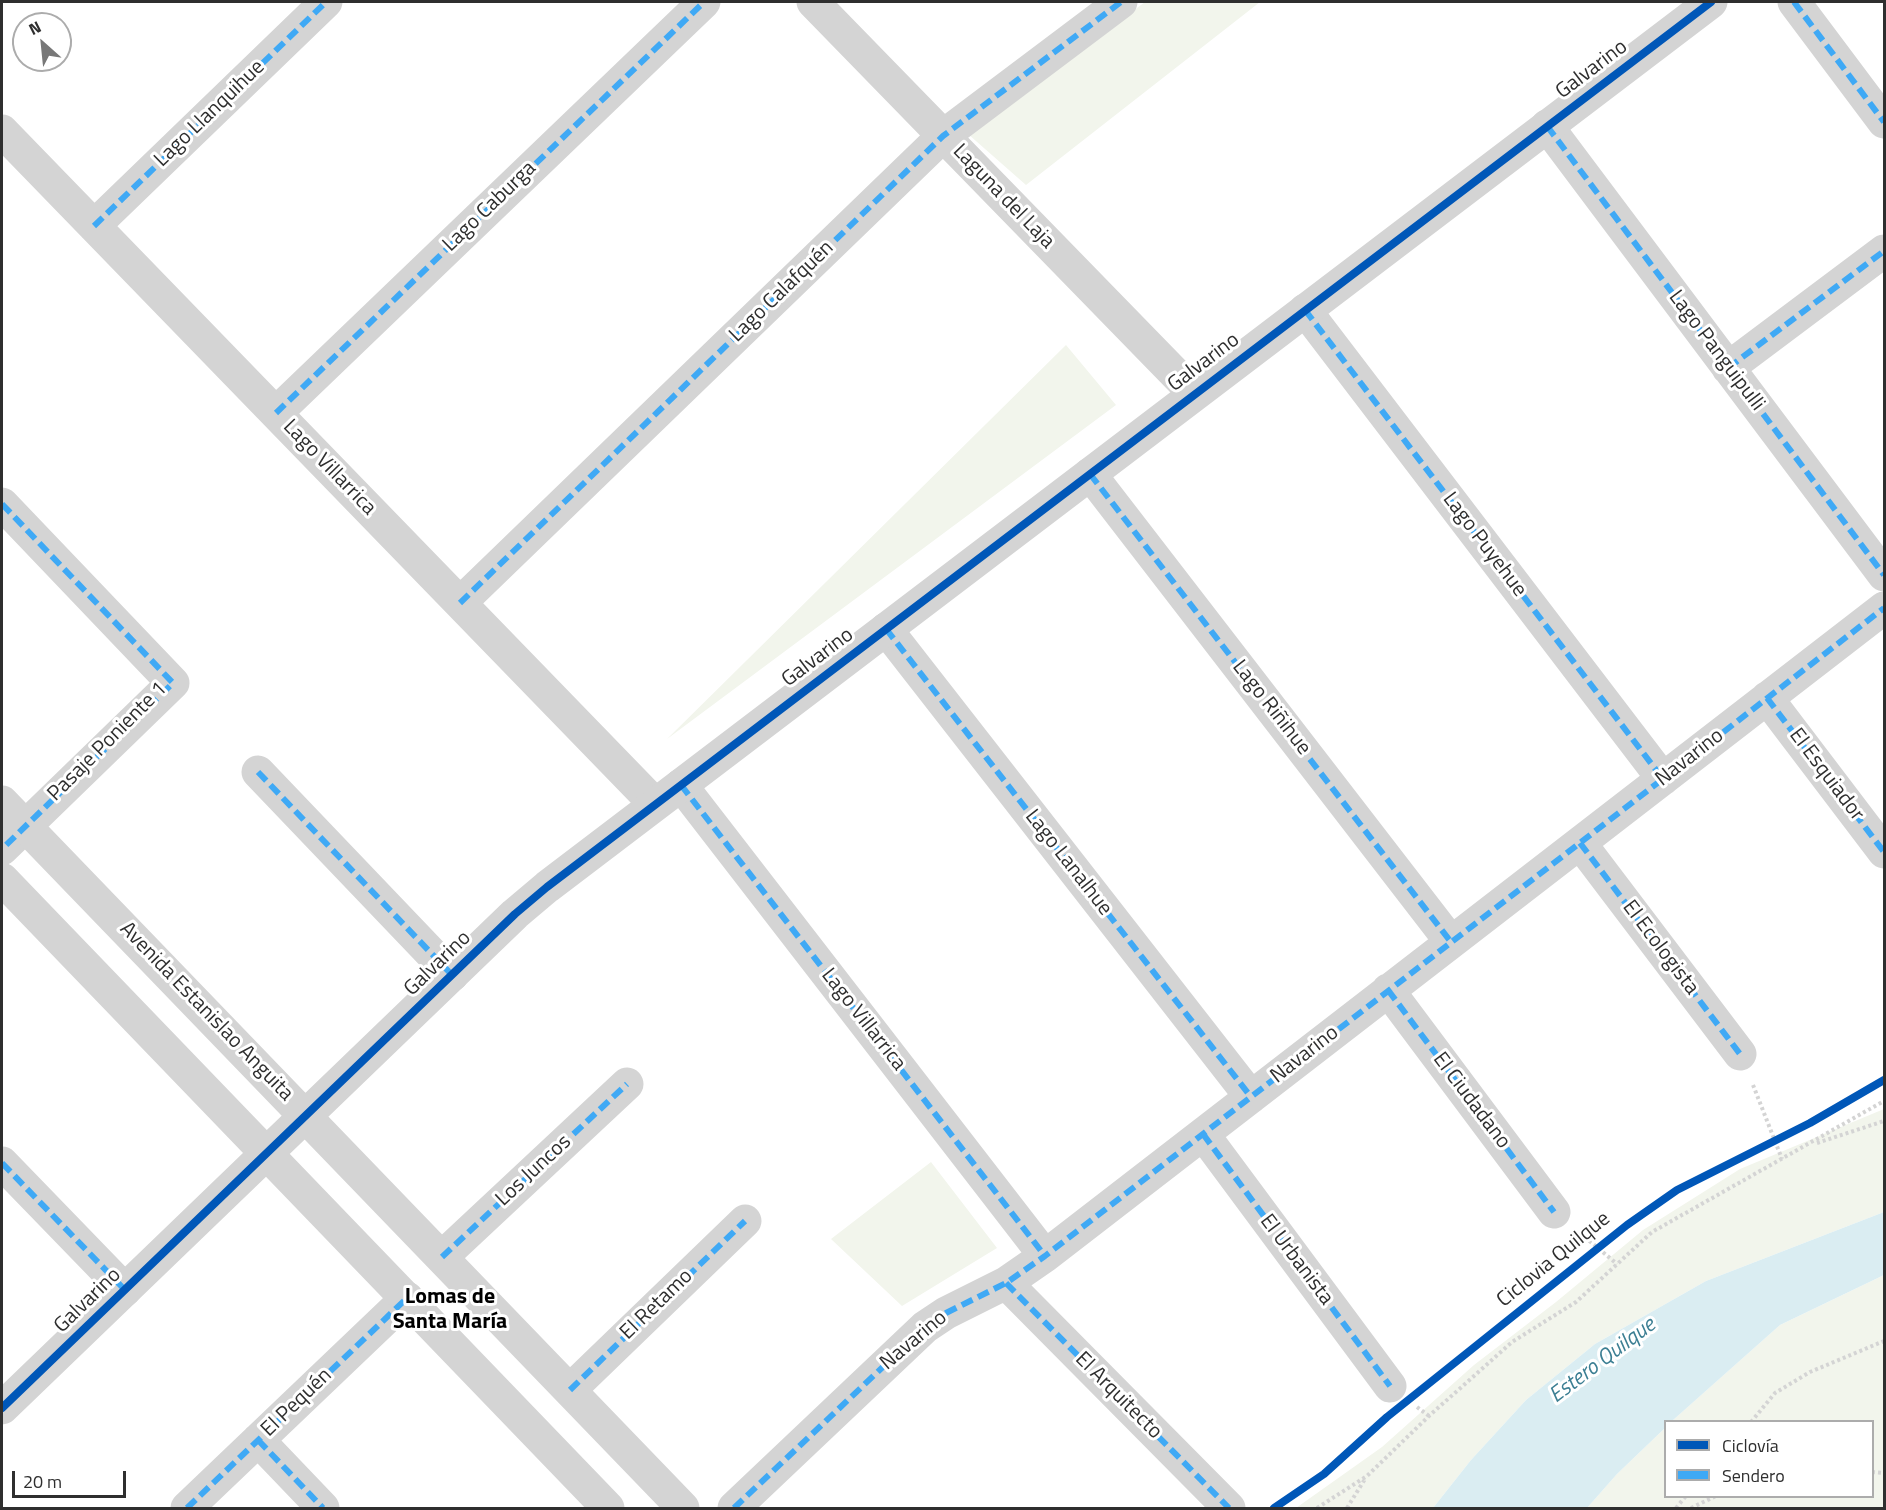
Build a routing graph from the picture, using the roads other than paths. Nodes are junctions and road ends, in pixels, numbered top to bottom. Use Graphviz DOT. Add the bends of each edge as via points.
graph roads {
  1 [pos="326,2"];
  2 [pos="704,2"];
  3 [pos="813,2"];
  4 [pos="1121,2"];
  5 [pos="1712,2"];
  6 [pos="1794,2"];
  7 [pos="1884,122"];
  8 [pos="1547,126"];
  9 [pos="2,131"];
  10 [pos="943,136"];
  11 [pos="94,226"];
  12 [pos="1884,251"];
  13 [pos="1305,310"];
  14 [pos="1728,368"];
  15 [pos="1194,393"];
  16 [pos="276,413"];
  17 [pos="1090,474"];
  18 [pos="2,504"];
  19 [pos="1884,575"];
  20 [pos="460,603"];
  21 [pos="1884,608"];
  22 [pos="886,629"];
  23 [pos="1767,698"];
  24 [pos="258,772"];
  25 [pos="1663,779"];
  26 [pos="681,785"];
  27 [pos="2,802"];
  28 [pos="655,804"];
  29 [pos="25,826"];
  30 [pos="1580,843"];
  31 [pos="2,849"];
  32 [pos="1884,852"];
  33 [pos="2,879"];
  34 [pos="1451,942"];
  35 [pos="452,975"];
  36 [pos="1388,990"];
  37 [pos="1740,1054"];
  38 [pos="627,1084"];
  39 [pos="1251,1097"];
  40 [pos="307,1115"];
  41 [pos="1203,1134"];
  42 [pos="266,1153"];
  43 [pos="2,1163"];
  44 [pos="1554,1212"];
  45 [pos="745,1221"];
  46 [pos="1045,1256"];
  47 [pos="442,1257"];
  48 [pos="1006,1283"];
  49 [pos="125,1290"];
  50 [pos="407,1298"];
  51 [pos="1390,1386"];
  52 [pos="570,1390"];
  53 [pos="2,1408"];
  54 [pos="258,1440"];
  55 [pos="187,1509"];
  56 [pos="323,1509"];
  57 [pos="608,1509"];
  58 [pos="683,1509"];
  59 [pos="734,1509"];
  60 [pos="1229,1509"];
  1 -- 11 [label="street, Lago Llanquihue"];
  2 -- 16 [label="street, Lago Caburga"];
  3 -- 10 [label="street, Laguna del Laja"];
  4 -- 10 [label="street, Lago Calafquén"];
  5 -- 8 [label="street, Galvarino"];
  6 -- 7 [label="street"];
  8 -- 13 [label="street, Galvarino"];
  8 -- 14 [label="street, Lago Panguipulli"];
  9 -- 11 [label="street, Lago Villarrica"];
  10 -- 15 [label="street, Laguna del Laja"];
  10 -- 20 [label="street, Lago Calafquén"];
  11 -- 16 [label="street, Lago Villarrica"];
  12 -- 14 [label="street"];
  13 -- 15 [label="street, Galvarino"];
  13 -- 25 [label="street, Lago Puyehue"];
  14 -- 19 [label="street, Lago Panguipulli"];
  15 -- 17 [label="street, Galvarino"];
  16 -- 20 [label="street, Lago Villarrica"];
  17 -- 22 [label="street, Galvarino"];
  17 -- 34 [label="street, Lago Riñihue"];
  18 -- 29 [label="street, Pasaje Poniente 1" via="173,683"];
  20 -- 28 [label="street, Lago Villarrica"];
  21 -- 23 [label="street, Navarino"];
  22 -- 26 [label="street, Galvarino"];
  22 -- 39 [label="street, Lago Lanalhue"];
  23 -- 25 [label="street, Navarino"];
  23 -- 32 [label="street, El Esquiador"];
  24 -- 35 [label="street, Galvarino"];
  25 -- 30 [label="street, Navarino"];
  26 -- 28 [label="street, Galvarino"];
  26 -- 46 [label="street, Lago Villarrica"];
  27 -- 29 [label="street, Avenida Estanislao Anguita"];
  28 -- 35 [label="street, Galvarino" via="547,887"];
  29 -- 31 [label="street, Pasaje Poniente 1"];
  29 -- 40 [label="street, Avenida Estanislao Anguita"];
  30 -- 34 [label="street, Navarino"];
  30 -- 37 [label="street, El Ecologista"];
  33 -- 42 [label="street"];
  34 -- 36 [label="street, Navarino"];
  35 -- 40 [label="street, Galvarino"];
  36 -- 39 [label="street, Navarino"];
  36 -- 44 [label="street, El Ciudadano"];
  38 -- 47 [label="street, Los Juncos"];
  39 -- 41 [label="street, Navarino"];
  40 -- 42 [label="street, Galvarino"];
  40 -- 47 [label="street, Avenida Estanislao Anguita"];
  41 -- 46 [label="street, Navarino"];
  41 -- 51 [label="street, El Urbanista"];
  42 -- 49 [label="street, Galvarino"];
  42 -- 50 [label="street"];
  43 -- 49 [label="street, Galvarino"];
  45 -- 52 [label="street, El Retamo"];
  46 -- 48 [label="street, Navarino"];
  47 -- 52 [label="street, Avenida Estanislao Anguita"];
  48 -- 59 [label="street, Navarino" via="924,1327"];
  48 -- 60 [label="street, El Arquitecto"];
  49 -- 53 [label="street, Galvarino"];
  50 -- 54 [label="street, El Pequén"];
  50 -- 57 [label="street"];
  52 -- 58 [label="street, Avenida Estanislao Anguita"];
  54 -- 55 [label="street, El Pequén"];
  54 -- 56 [label="street"];
}
